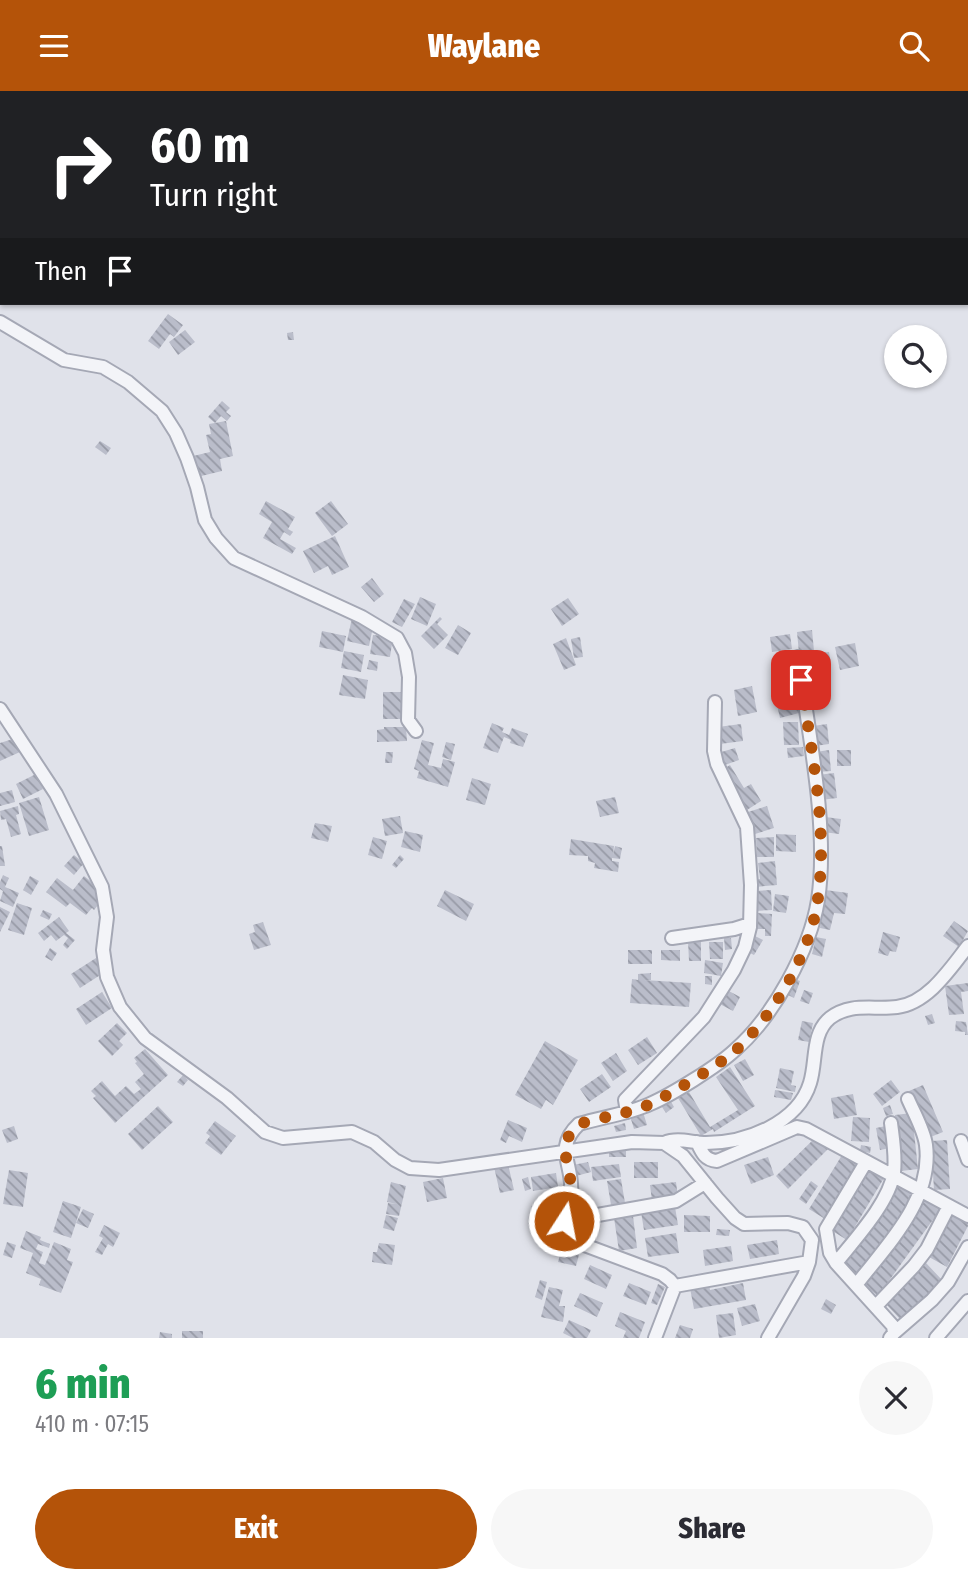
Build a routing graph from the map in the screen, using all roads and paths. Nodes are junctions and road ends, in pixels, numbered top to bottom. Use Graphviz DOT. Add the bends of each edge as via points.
graph roads {
  1 [pos="0,322"];
  2 [pos="798,657"];
  3 [pos="715,702"];
  4 [pos="0,709"];
  5 [pos="416,731"];
  6 [pos="750,924"];
  7 [pos="672,937"];
  8 [pos="968,946"];
  9 [pos="908,1099"];
  10 [pos="627,1112"];
  11 [pos="891,1123"];
  12 [pos="961,1141"];
  13 [pos="697,1142"];
  14 [pos="664,1143"];
  15 [pos="565,1151"];
  16 [pos="968,1160"];
  17 [pos="866,1162"];
  18 [pos="893,1176"];
  19 [pos="705,1183"];
  20 [pos="922,1192"];
  21 [pos="949,1206"];
  22 [pos="967,1212"];
  23 [pos="564,1221"];
  24 [pos="968,1248"];
  25 [pos="809,1262"];
  26 [pos="835,1263"];
  27 [pos="856,1285"];
  28 [pos="675,1286"];
  29 [pos="968,1301"];
  30 [pos="876,1305"];
  31 [pos="892,1335"];
  32 [pos="655,1338"];
  33 [pos="768,1338"];
  34 [pos="936,1338"];
  1 -- 5 [label="street" via="64,360 103,367 162,411 187,458 205,520 234,558 397,638 410,677 408,720"];
  2 -- 10 [label="street" via="820,852 814,922 803,952 759,1025 735,1051 651,1104"];
  3 -- 6 [label="street" via="717,764 747,827"];
  4 -- 15 [label="street" via="56,794 102,887 107,977 120,1007 145,1038 265,1132 283,1138 352,1132 410,1168 439,1170"];
  6 -- 7 [label="street"];
  6 -- 10 [label="street" via="734,970 704,1017 625,1100"];
  8 -- 13 [label="street" via="917,1000 899,1007 853,1007 830,1019 817,1037 807,1094 787,1117 722,1142"];
  9 -- 20 [label="street" via="926,1144"];
  10 -- 15 [label="street" via="579,1124 569,1132"];
  11 -- 18 [label="street"];
  12 -- 16 [label="street"];
  13 -- 14 [label="street"];
  13 -- 17 [label="street" via="709,1161 717,1161 797,1127"];
  14 -- 15 [label="street" via="632,1142"];
  14 -- 19 [label="street" via="683,1156"];
  15 -- 23 [label="street" via="571,1191"];
  17 -- 18 [label="street"];
  17 -- 26 [label="street" via="826,1229"];
  18 -- 20 [label="street"];
  18 -- 26 [label="street" via="876,1211"];
  19 -- 23 [label="street" via="676,1201"];
  19 -- 25 [label="street" via="744,1224 803,1227 812,1240"];
  20 -- 21 [label="street"];
  20 -- 27 [label="street"];
  21 -- 22 [label="street"];
  21 -- 30 [label="street" via="927,1249"];
  23 -- 28 [label="street" via="569,1238 662,1275"];
  24 -- 31 [label="street" via="948,1282"];
  25 -- 28 [label="street"];
  25 -- 33 [label="street"];
  26 -- 27 [label="street"];
  27 -- 30 [label="street"];
  28 -- 32 [label="street"];
  29 -- 34 [label="street"];
  30 -- 31 [label="street" via="893,1326"];
}
